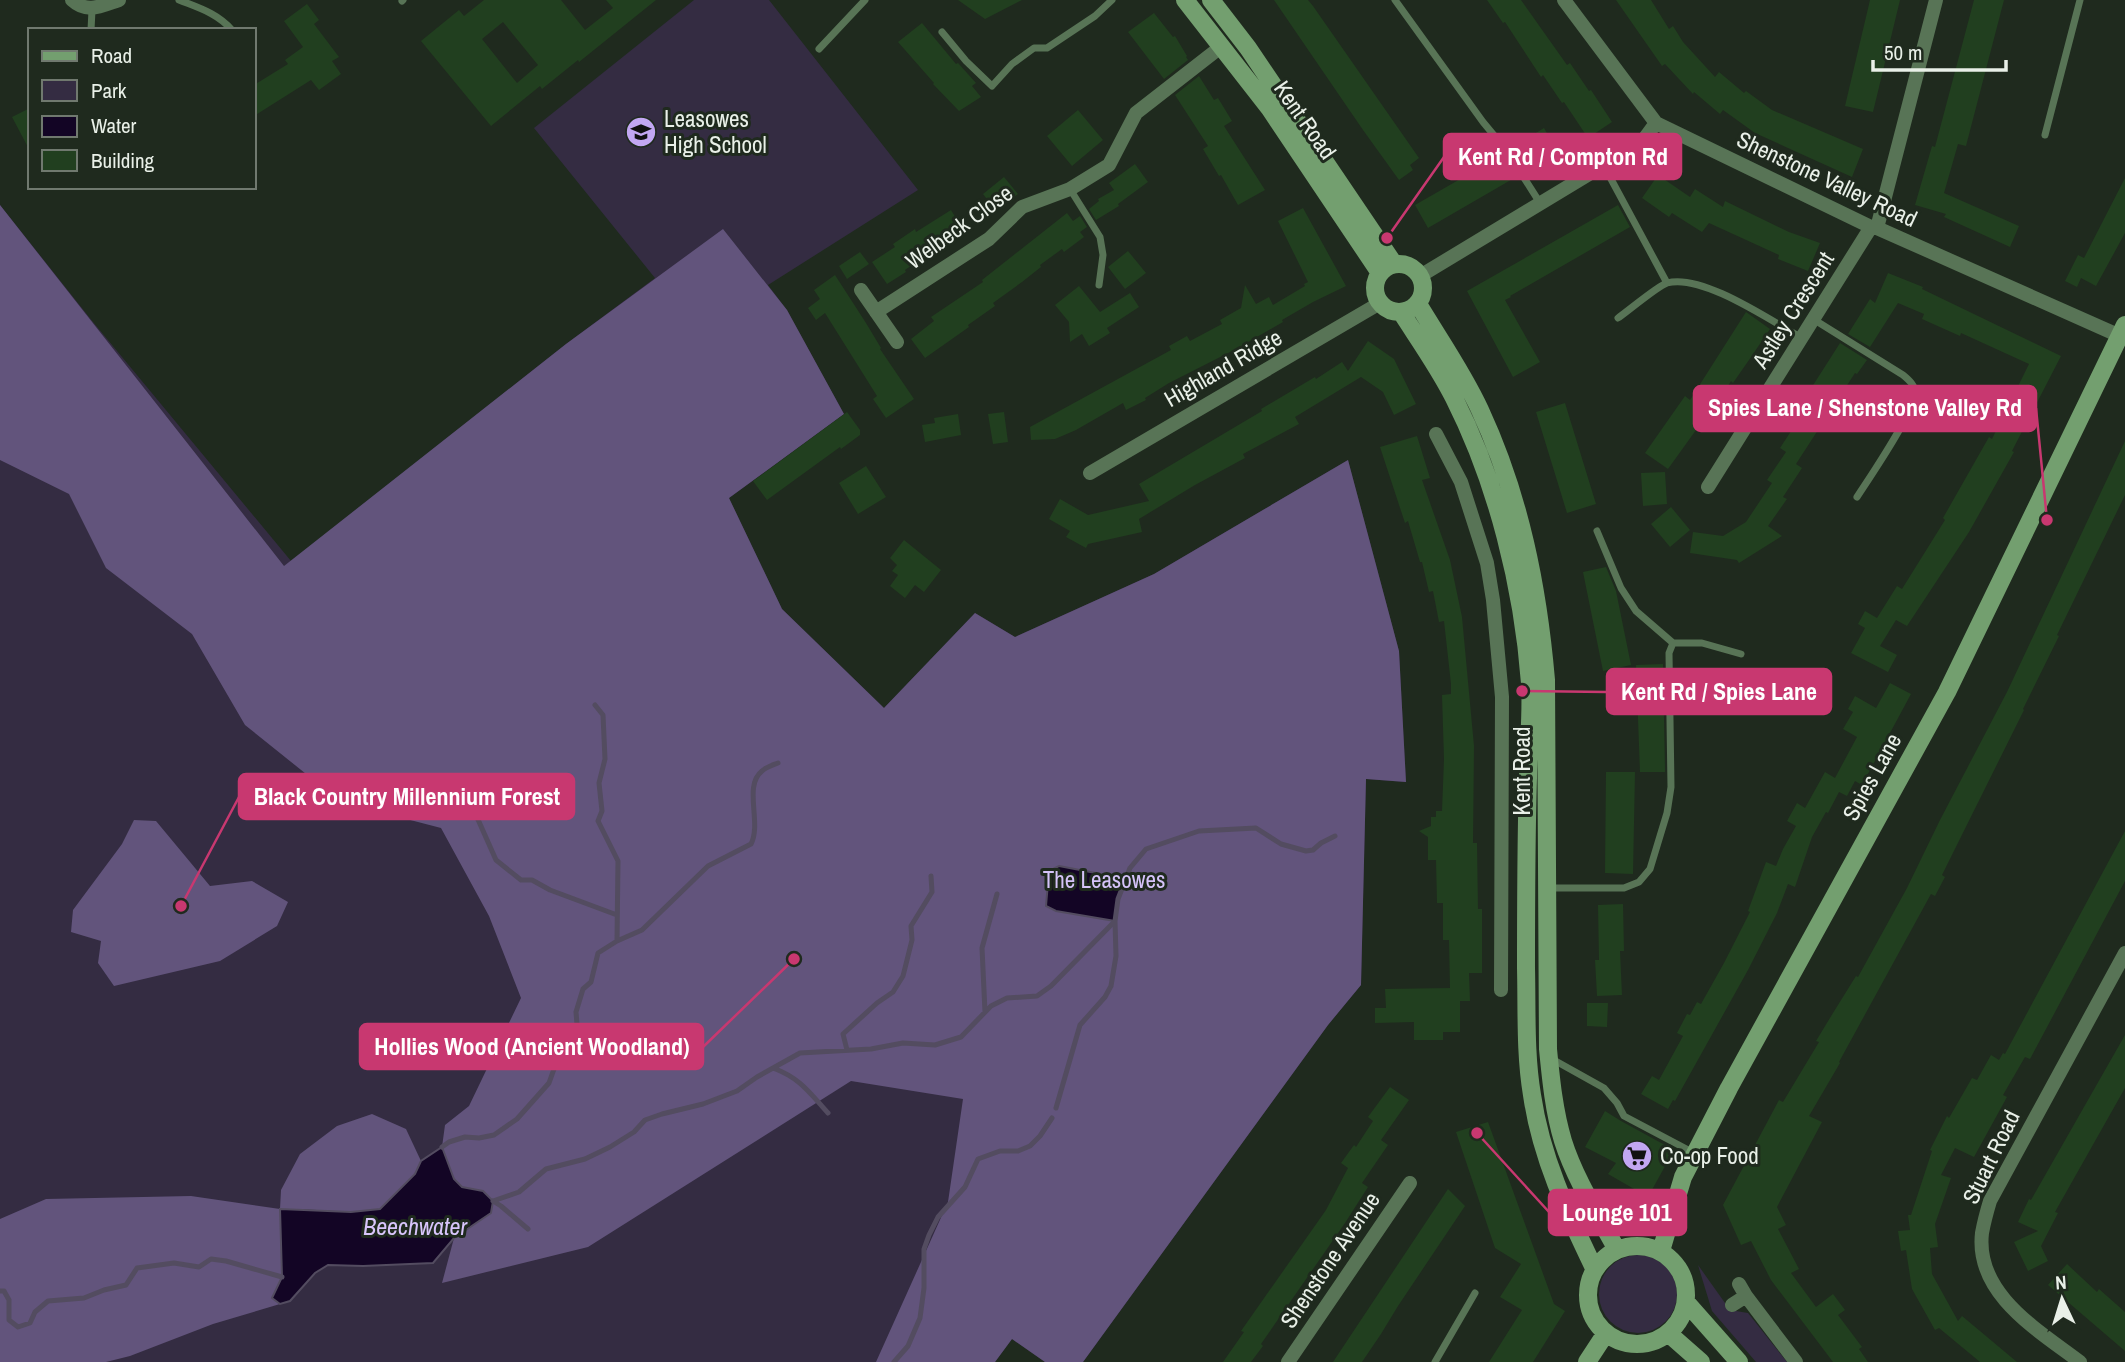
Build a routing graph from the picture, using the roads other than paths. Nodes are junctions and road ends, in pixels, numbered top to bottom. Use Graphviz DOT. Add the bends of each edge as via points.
graph roads {
  1 [pos="72,0"];
  2 [pos="119,0"];
  3 [pos="179,0"];
  4 [pos="865,0"];
  5 [pos="1112,0"];
  6 [pos="1185,0"];
  7 [pos="1211,0"];
  8 [pos="1395,0"];
  9 [pos="1564,0"];
  10 [pos="1936,0"];
  11 [pos="2080,0"];
  12 [pos="92,10"];
  13 [pos="91,28"];
  14 [pos="230,28"];
  15 [pos="942,32"];
  16 [pos="1222,46"];
  17 [pos="819,49"];
  18 [pos="1656,123"];
  19 [pos="2045,135"];
  20 [pos="1604,166"];
  21 [pos="1070,189"];
  22 [pos="1540,204"];
  23 [pos="1874,228"];
  24 [pos="1387,268"];
  25 [pos="1420,275"];
  26 [pos="1667,283"];
  27 [pos="1099,285"];
  28 [pos="860,290"];
  29 [pos="1380,303"];
  30 [pos="1418,304"];
  31 [pos="876,312"];
  32 [pos="1401,312"];
  33 [pos="1618,318"];
  34 [pos="1814,320"];
  35 [pos="2122,331"];
  36 [pos="1802,338"];
  37 [pos="897,342"];
  38 [pos="1436,434"];
  39 [pos="1090,473"];
  40 [pos="1709,487"];
  41 [pos="1857,497"];
  42 [pos="1597,531"];
  43 [pos="1511,558"];
  44 [pos="1487,563"];
  45 [pos="1673,643"];
  46 [pos="1741,654"];
  47 [pos="1546,888"];
  48 [pos="2125,953"];
  49 [pos="1501,990"];
  50 [pos="1548,1057"];
  51 [pos="1695,1153"];
  52 [pos="1410,1183"];
  53 [pos="1617,1250"];
  54 [pos="1661,1251"];
  55 [pos="1594,1268"];
  56 [pos="1475,1293"];
  57 [pos="1686,1302"];
  58 [pos="1732,1304"];
  59 [pos="1606,1333"];
  60 [pos="1668,1334"];
  61 [pos="1288,1362"];
  62 [pos="1436,1362"];
  63 [pos="1587,1362"];
  64 [pos="1701,1362"];
  65 [pos="1739,1362"];
  66 [pos="1796,1362"];
  67 [pos="2080,1362"];
  1 -- 12 [label="street"];
  2 -- 12 [label="street"];
  3 -- 14 [label="lane" via="202,8"];
  4 -- 17 [label="lane"];
  5 -- 15 [label="lane" via="1047,48 1034,48 992,86"];
  6 -- 16 [label="main road, Kent Road"];
  7 -- 24 [label="main road, Kent Road" via="1248,48"];
  8 -- 22 [label="lane" via="1507,151"];
  9 -- 18 [label="street, Shenstone Valley Road"];
  10 -- 23 [label="street, Astley Crescent"];
  11 -- 19 [label="lane"];
  12 -- 13 [label="lane"];
  16 -- 21 [label="street, Welbeck Close" via="1136,113 1109,165"];
  16 -- 24 [label="main road, Kent Road"];
  18 -- 20 [label="street" via="1642,142"];
  18 -- 23 [label="street, Shenstone Valley Road"];
  20 -- 22 [label="street"];
  20 -- 26 [label="lane"];
  21 -- 27 [label="lane" via="1100,237"];
  21 -- 31 [label="street, Welbeck Close" via="1022,207 989,239"];
  22 -- 25 [label="street"];
  23 -- 34 [label="street, Astley Crescent"];
  23 -- 35 [label="street, Shenstone Valley Road"];
  24 -- 25 [label="main road" via="1404,264"];
  24 -- 29 [label="main road" via="1375,288"];
  25 -- 30 [label="main road" via="1424,285"];
  26 -- 33 [label="lane"];
  26 -- 36 [label="lane" via="1714,289"];
  28 -- 31 [label="street"];
  29 -- 32 [label="main road"];
  29 -- 39 [label="street, Highland Ridge"];
  30 -- 32 [label="main road"];
  30 -- 47 [label="main road, Kent Road" via="1481,411 1520,516 1533,574 1546,680"];
  31 -- 37 [label="street"];
  32 -- 43 [label="main road, Kent Road" via="1466,423"];
  34 -- 36 [label="street, Astley Crescent"];
  34 -- 41 [label="lane" via="1913,384 1915,394 1908,413"];
  35 -- 51 [label="main road, Spies Lane" via="1947,692"];
  36 -- 40 [label="street, Astley Crescent"];
  38 -- 44 [label="street, Kent Road" via="1461,482"];
  42 -- 45 [label="lane" via="1636,611"];
  43 -- 44 [label="street"];
  43 -- 55 [label="main road, Kent Road" via="1530,685 1526,929 1532,1095 1561,1199"];
  44 -- 49 [label="street, Kent Road" via="1502,697"];
  45 -- 46 [label="lane" via="1702,643"];
  45 -- 47 [label="lane" via="1669,653 1671,787 1650,869 1639,882 1624,888"];
  47 -- 50 [label="main road, Kent Road"];
  48 -- 67 [label="street, Stuart Road" via="1990,1200 1982,1234 1987,1271 2006,1301"];
  50 -- 51 [label="lane" via="1604,1088 1624,1116"];
  50 -- 53 [label="main road, Kent Road" via="1564,1143"];
  51 -- 54 [label="main road, Spies Lane"];
  52 -- 61 [label="street, Shenstone Avenue"];
  53 -- 54 [label="main road" via="1635,1245"];
  53 -- 55 [label="main road"];
  54 -- 57 [label="main road" via="1682,1273"];
  55 -- 59 [label="main road" via="1588,1302 1595,1322"];
  56 -- 62 [label="lane"];
  57 -- 60 [label="main road"];
  57 -- 65 [label="main road"];
  58 -- 66 [label="street" via="1742,1290"];
  59 -- 60 [label="main road" via="1637,1344"];
  59 -- 63 [label="main road"];
  60 -- 64 [label="main road"];
}
